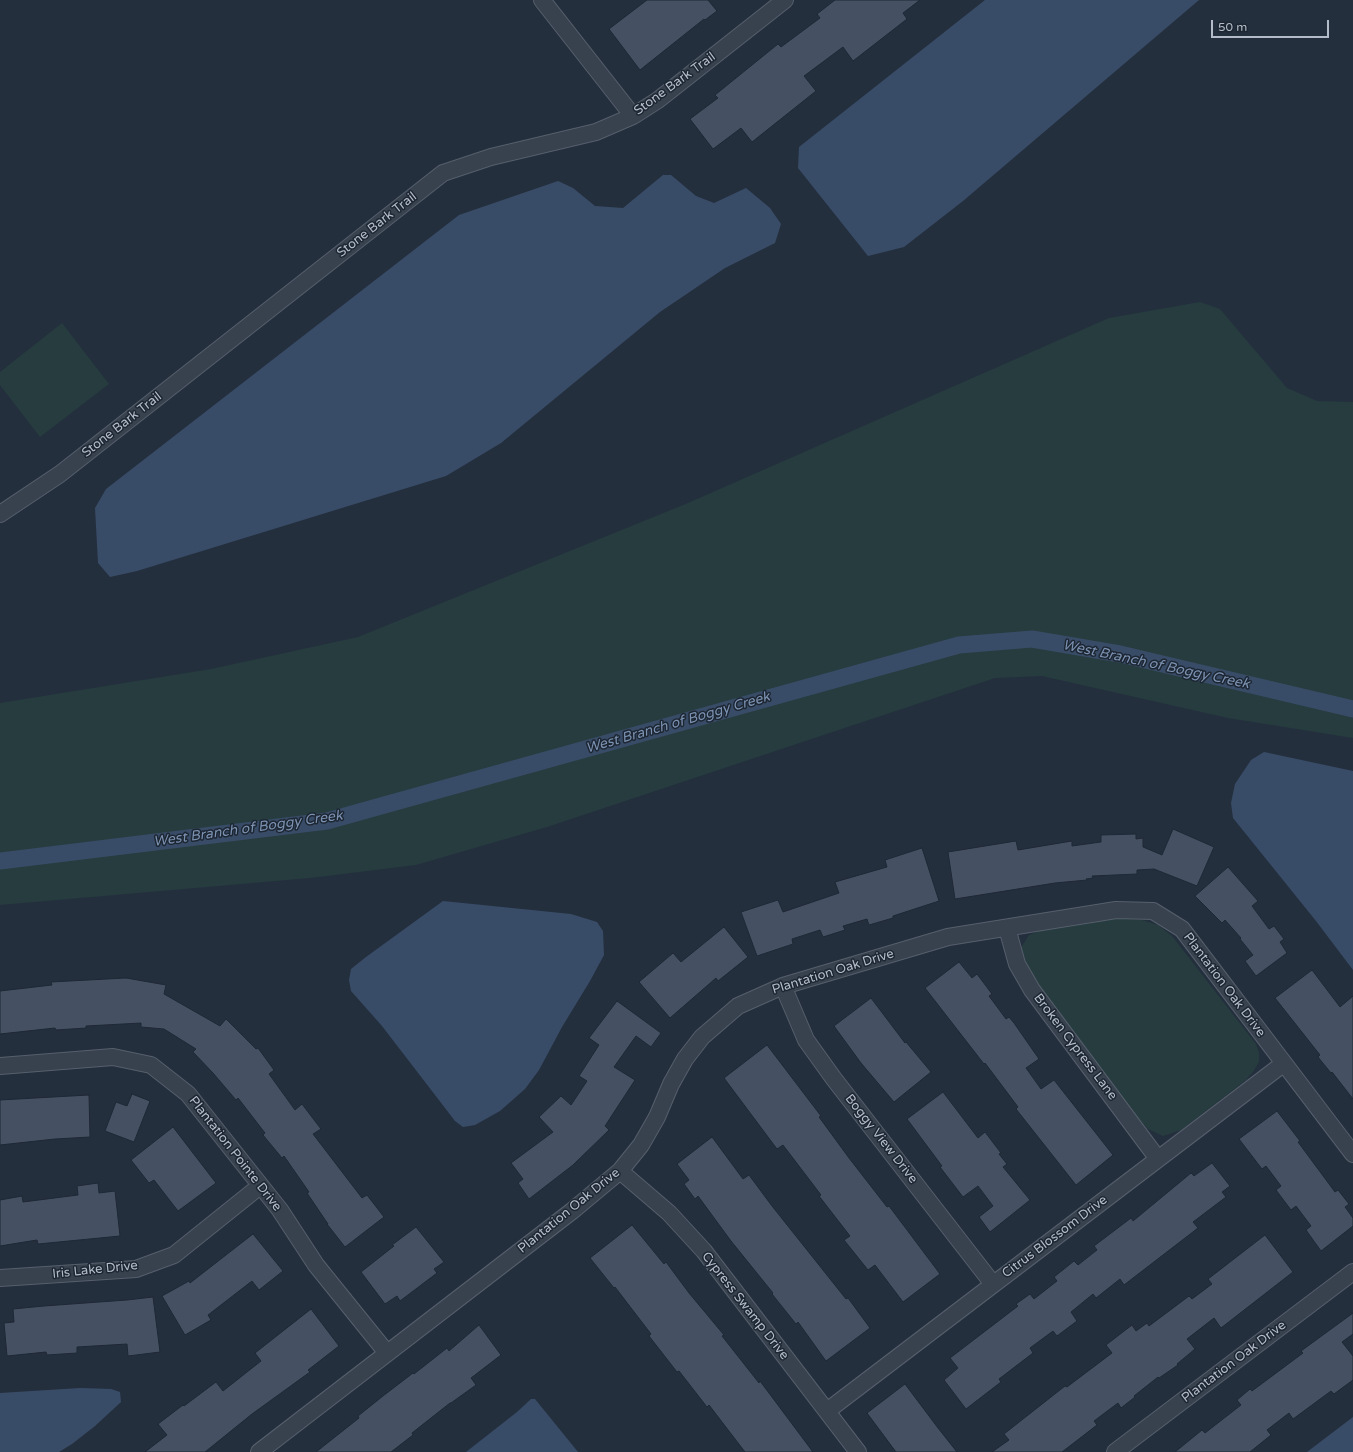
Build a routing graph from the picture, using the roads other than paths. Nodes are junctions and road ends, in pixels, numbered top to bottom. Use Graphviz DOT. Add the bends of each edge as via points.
graph roads {
  1 [pos="542,0"];
  2 [pos="785,0"];
  3 [pos="633,116"];
  4 [pos="0,514"];
  5 [pos="1007,928"];
  6 [pos="783,986"];
  7 [pos="1284,1064"];
  8 [pos="0,1066"];
  9 [pos="1353,1154"];
  10 [pos="1158,1159"];
  11 [pos="620,1171"];
  12 [pos="260,1186"];
  13 [pos="1353,1272"];
  14 [pos="0,1278"];
  15 [pos="994,1284"];
  16 [pos="387,1353"];
  17 [pos="827,1411"];
  18 [pos="259,1452"];
  19 [pos="858,1452"];
  20 [pos="1116,1452"];
  1 -- 3 [label="street"];
  2 -- 3 [label="street, Stone Bark Trail" via="658,100"];
  3 -- 4 [label="street, Stone Bark Trail" via="596,132 491,157 443,173 60,474"];
  5 -- 6 [label="street, Plantation Oak Drive" via="948,937"];
  5 -- 7 [label="street, Plantation Oak Drive" via="1116,910 1154,911 1182,929"];
  5 -- 10 [label="street, Broken Cypress Lane" via="1017,964 1032,990"];
  6 -- 11 [label="street, Plantation Oak Drive" via="738,1006 702,1038 685,1058 641,1145"];
  6 -- 15 [label="street, Boggy View Drive" via="806,1040"];
  7 -- 9 [label="street, Plantation Oak Drive"];
  7 -- 10 [label="street, Citrus Blossom Drive"];
  8 -- 12 [label="street, Plantation Pointe Drive" via="113,1057 151,1065 188,1094"];
  10 -- 15 [label="street, Citrus Blossom Drive"];
  11 -- 16 [label="street, Plantation Oak Drive"];
  11 -- 17 [label="street, Cypress Swamp Drive" via="670,1214 704,1251"];
  12 -- 14 [label="street, Iris Lake Drive" via="174,1255 136,1269"];
  12 -- 16 [label="street, Plantation Pointe Drive" via="280,1210 316,1265"];
  13 -- 20 [label="street, Plantation Oak Drive"];
  15 -- 17 [label="street, Citrus Blossom Drive"];
  16 -- 18 [label="street, Plantation Oak Drive"];
  17 -- 19 [label="street, Cypress Swamp Drive"];
}
